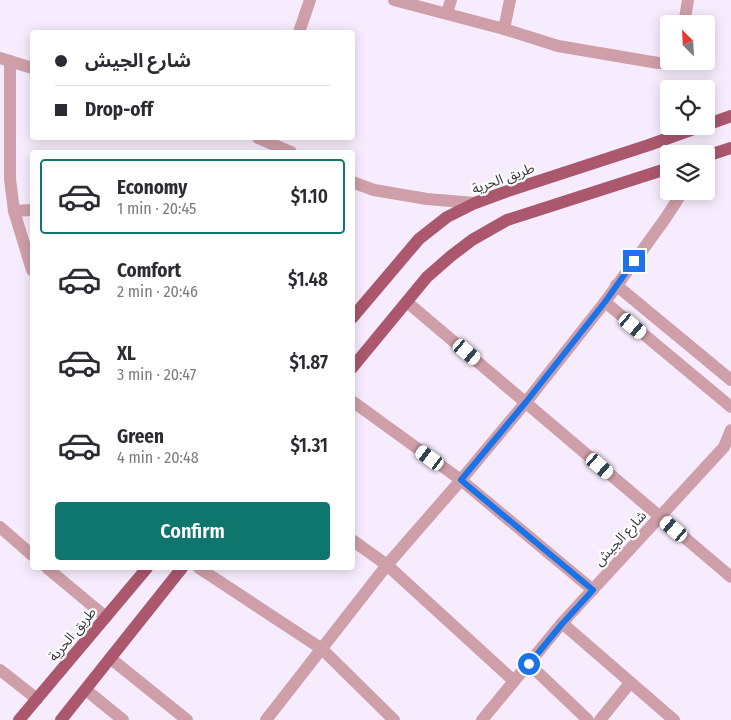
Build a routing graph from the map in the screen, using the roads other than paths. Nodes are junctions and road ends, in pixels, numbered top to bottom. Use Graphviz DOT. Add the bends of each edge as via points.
graph roads {
  1 [pos="310,0"];
  2 [pos="394,0"];
  3 [pos="451,0"];
  4 [pos="510,0"];
  5 [pos="688,0"];
  6 [pos="447,13"];
  7 [pos="686,15"];
  8 [pos="504,29"];
  9 [pos="300,30"];
  10 [pos="5,60"];
  11 [pos="660,62"];
  12 [pos="30,67"];
  13 [pos="731,116"];
  14 [pos="715,122"];
  15 [pos="677,135"];
  16 [pos="264,140"];
  17 [pos="731,148"];
  18 [pos="287,150"];
  19 [pos="715,153"];
  20 [pos="660,171"];
  21 [pos="5,179"];
  22 [pos="355,183"];
  23 [pos="677,200"];
  24 [pos="475,203"];
  25 [pos="30,210"];
  26 [pos="14,211"];
  27 [pos="30,263"];
  28 [pos="616,285"];
  29 [pos="407,302"];
  30 [pos="605,302"];
  31 [pos="355,314"];
  32 [pos="355,364"];
  33 [pos="731,380"];
  34 [pos="526,402"];
  35 [pos="355,403"];
  36 [pos="731,407"];
  37 [pos="731,430"];
  38 [pos="727,445"];
  39 [pos="461,480"];
  40 [pos="660,517"];
  41 [pos="0,527"];
  42 [pos="355,542"];
  43 [pos="30,553"];
  44 [pos="387,565"];
  45 [pos="49,570"];
  46 [pos="144,570"];
  47 [pos="180,570"];
  48 [pos="202,570"];
  49 [pos="731,576"];
  50 [pos="593,590"];
  51 [pos="106,617"];
  52 [pos="562,624"];
  53 [pos="322,649"];
  54 [pos="110,658"];
  55 [pos="529,664"];
  56 [pos="0,670"];
  57 [pos="514,681"];
  58 [pos="630,683"];
  59 [pos="86,690"];
  60 [pos="37,699"];
  61 [pos="19,720"];
  62 [pos="62,720"];
  63 [pos="123,720"];
  64 [pos="187,720"];
  65 [pos="266,720"];
  66 [pos="394,720"];
  67 [pos="482,720"];
  68 [pos="588,720"];
  69 [pos="600,720"];
  70 [pos="674,720"];
  1 -- 9 [label="street"];
  2 -- 6 [label="street"];
  3 -- 6 [label="street"];
  4 -- 8 [label="street"];
  5 -- 7 [label="street"];
  6 -- 8 [label="street"];
  8 -- 11 [label="street" via="558,46"];
  10 -- 12 [label="street"];
  10 -- 21 [label="street"];
  13 -- 14 [label="main road"];
  15 -- 24 [label="main road, طريق الحرية"];
  16 -- 18 [label="street"];
  17 -- 19 [label="main road"];
  20 -- 29 [label="main road" via="507,220 451,256 427,277"];
  21 -- 26 [label="street"];
  22 -- 24 [label="street" via="409,196"];
  23 -- 28 [label="street"];
  24 -- 31 [label="main road, طريق الحرية" via="447,218 419,239"];
  25 -- 26 [label="street"];
  26 -- 27 [label="street"];
  28 -- 30 [label="street"];
  28 -- 33 [label="street"];
  29 -- 32 [label="main road"];
  29 -- 34 [label="street"];
  30 -- 34 [label="street"];
  30 -- 36 [label="street"];
  34 -- 39 [label="street"];
  34 -- 40 [label="street"];
  35 -- 39 [label="street"];
  37 -- 38 [label="street, شارع الجيش"];
  38 -- 40 [label="street, شارع الجيش"];
  39 -- 44 [label="street"];
  39 -- 50 [label="street"];
  40 -- 49 [label="street"];
  40 -- 50 [label="street, شارع الجيش"];
  41 -- 43 [label="street"];
  42 -- 44 [label="street"];
  44 -- 53 [label="street"];
  44 -- 57 [label="street"];
  45 -- 51 [label="street"];
  46 -- 51 [label="main road, طريق الحرية"];
  47 -- 54 [label="main road"];
  48 -- 53 [label="street"];
  50 -- 52 [label="street, شارع الجيش"];
  51 -- 60 [label="main road, طريق الحرية"];
  52 -- 55 [label="street, شارع الجيش"];
  52 -- 58 [label="street"];
  53 -- 65 [label="street"];
  53 -- 66 [label="street"];
  54 -- 59 [label="main road"];
  54 -- 64 [label="street"];
  55 -- 57 [label="street, شارع الجيش"];
  55 -- 68 [label="street"];
  56 -- 60 [label="street"];
  57 -- 67 [label="street, شارع الجيش"];
  58 -- 69 [label="street"];
  58 -- 70 [label="street"];
  59 -- 62 [label="main road"];
  59 -- 63 [label="street"];
  60 -- 61 [label="main road, طريق الحرية"];
}
